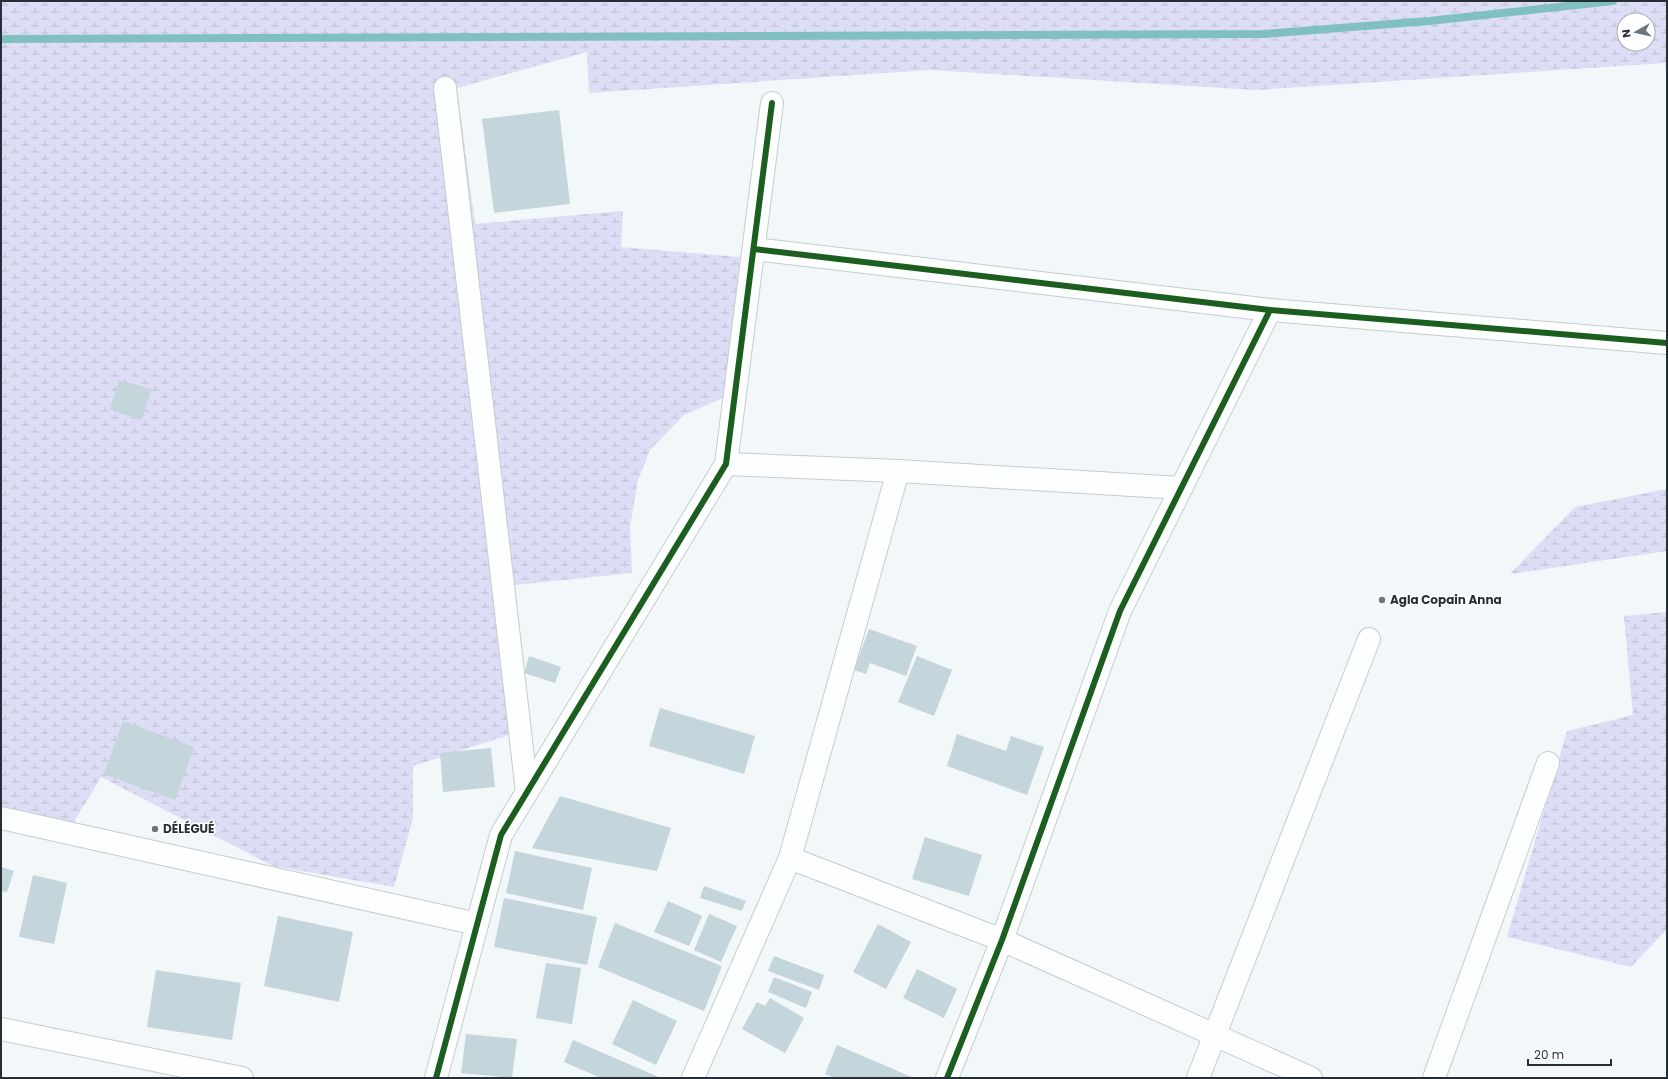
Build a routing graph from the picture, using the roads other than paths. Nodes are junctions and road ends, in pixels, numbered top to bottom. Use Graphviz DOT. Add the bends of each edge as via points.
graph roads {
  1 [pos="445,88"];
  2 [pos="772,103"];
  3 [pos="754,249"];
  4 [pos="1270,310"];
  5 [pos="1667,343"];
  6 [pos="726,464"];
  7 [pos="898,471"];
  8 [pos="1181,488"];
  9 [pos="1369,640"];
  10 [pos="1548,764"];
  11 [pos="527,792"];
  12 [pos="1,818"];
  13 [pos="790,858"];
  14 [pos="477,924"];
  15 [pos="1002,940"];
  16 [pos="1,1029"];
  17 [pos="1214,1036"];
  18 [pos="242,1078"];
  19 [pos="436,1078"];
  20 [pos="693,1078"];
  21 [pos="947,1078"];
  22 [pos="1198,1078"];
  23 [pos="1311,1078"];
  24 [pos="1434,1078"];
  1 -- 11 [label="street"];
  2 -- 3 [label="street"];
  3 -- 4 [label="street"];
  3 -- 6 [label="street"];
  4 -- 5 [label="street"];
  4 -- 8 [label="street"];
  6 -- 7 [label="street"];
  6 -- 11 [label="street"];
  7 -- 8 [label="street"];
  7 -- 13 [label="street"];
  8 -- 15 [label="street" via="1120,611"];
  9 -- 17 [label="street"];
  10 -- 24 [label="street"];
  11 -- 14 [label="street" via="501,835"];
  12 -- 14 [label="street"];
  13 -- 15 [label="street"];
  13 -- 20 [label="street"];
  14 -- 19 [label="street"];
  15 -- 17 [label="street"];
  15 -- 21 [label="street"];
  16 -- 18 [label="street"];
  17 -- 22 [label="street"];
  17 -- 23 [label="street"];
}
